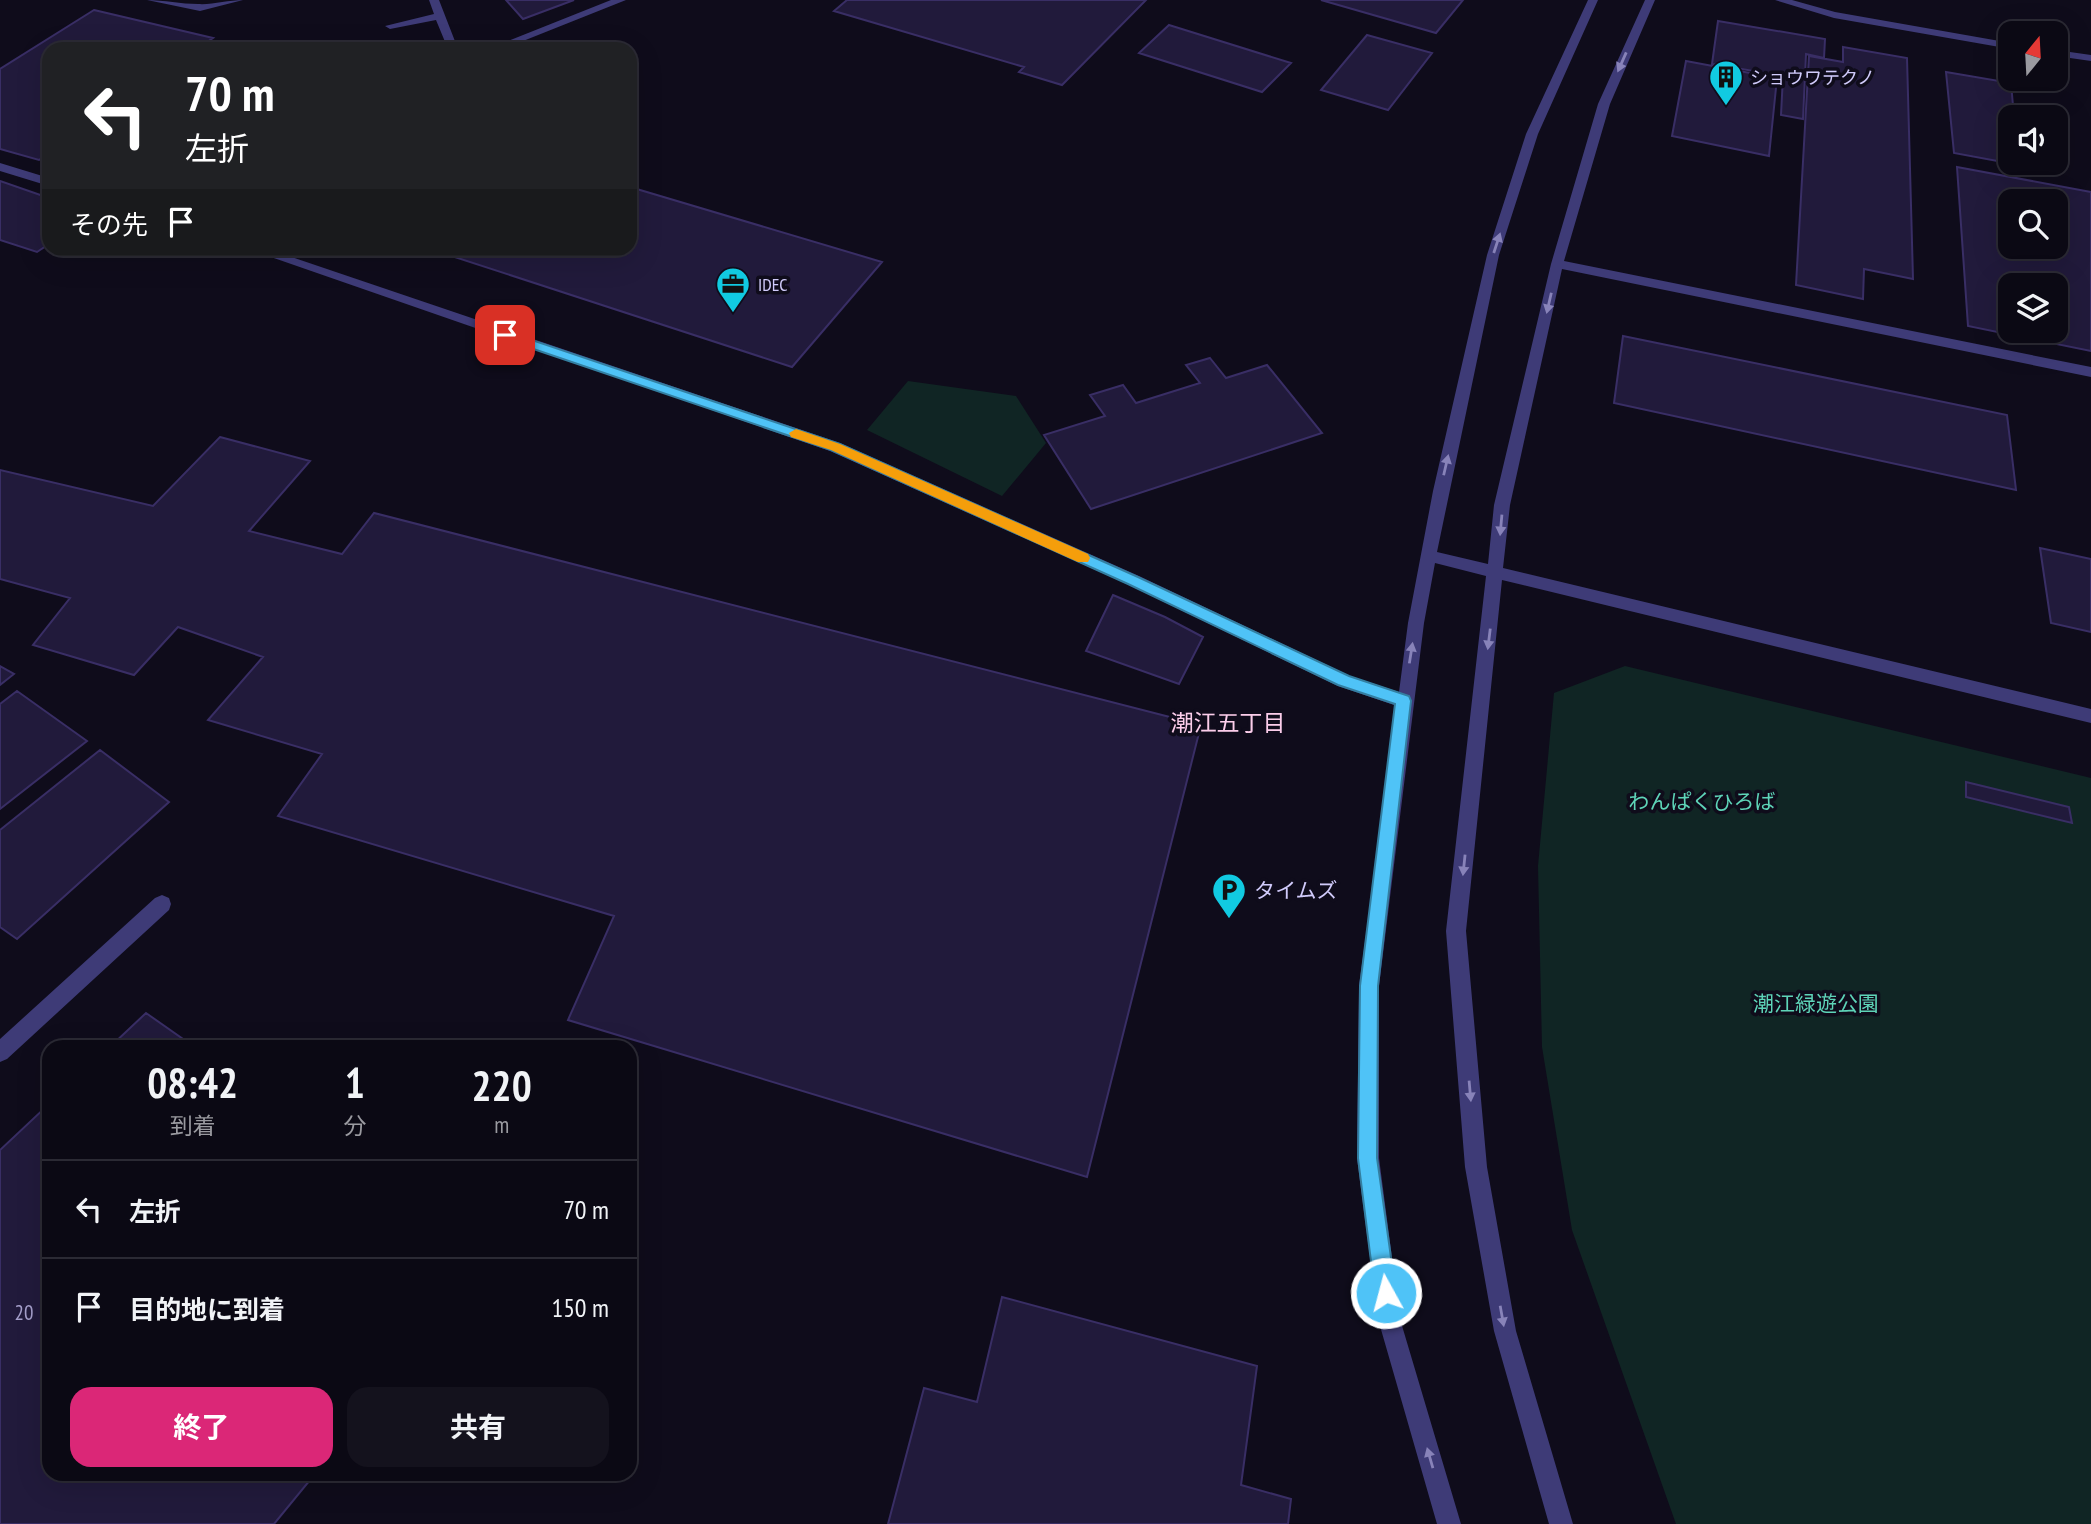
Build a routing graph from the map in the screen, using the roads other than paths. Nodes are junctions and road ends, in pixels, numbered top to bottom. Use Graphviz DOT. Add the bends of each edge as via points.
graph roads {
  1 [pos="152,0"];
  2 [pos="238,0"];
  3 [pos="434,0"];
  4 [pos="621,0"];
  5 [pos="1593,0"];
  6 [pos="1650,0"];
  7 [pos="1780,0"];
  8 [pos="440,16"];
  9 [pos="390,26"];
  10 [pos="450,42"];
  11 [pos="512,42"];
  12 [pos="1998,44"];
  13 [pos="2068,55"];
  14 [pos="2091,58"];
  15 [pos="0,167"];
  16 [pos="42,180"];
  17 [pos="274,256"];
  18 [pos="1558,264"];
  19 [pos="2091,372"];
  20 [pos="1429,556"];
  21 [pos="1497,571"];
  22 [pos="1404,701"];
  23 [pos="2091,716"];
  24 [pos="162,904"];
  25 [pos="0,1052"];
  26 [pos="1449,1524"];
  27 [pos="1561,1524"];
  1 -- 2 [label="street" via="200,8"];
  3 -- 8 [label="street"];
  4 -- 11 [label="street"];
  20 -- 5 [label="street, one-way" via="1493,255 1532,134"];
  6 -- 18 [label="street, one-way" via="1604,104"];
  7 -- 12 [label="street" via="1834,15"];
  8 -- 9 [label="street"];
  8 -- 10 [label="street"];
  13 -- 14 [label="street"];
  15 -- 16 [label="street"];
  17 -- 22 [label="street" via="835,447 1133,580 1344,681"];
  18 -- 19 [label="street"];
  18 -- 21 [label="street, one-way" via="1502,505"];
  20 -- 21 [label="street"];
  22 -- 20 [label="street, one-way"];
  21 -- 23 [label="street"];
  21 -- 27 [label="street, one-way" via="1456,931 1476,1167 1505,1331"];
  26 -- 22 [label="street, one-way" via="1389,1319 1368,1158 1369,986"];
  24 -- 25 [label="street"];
}
